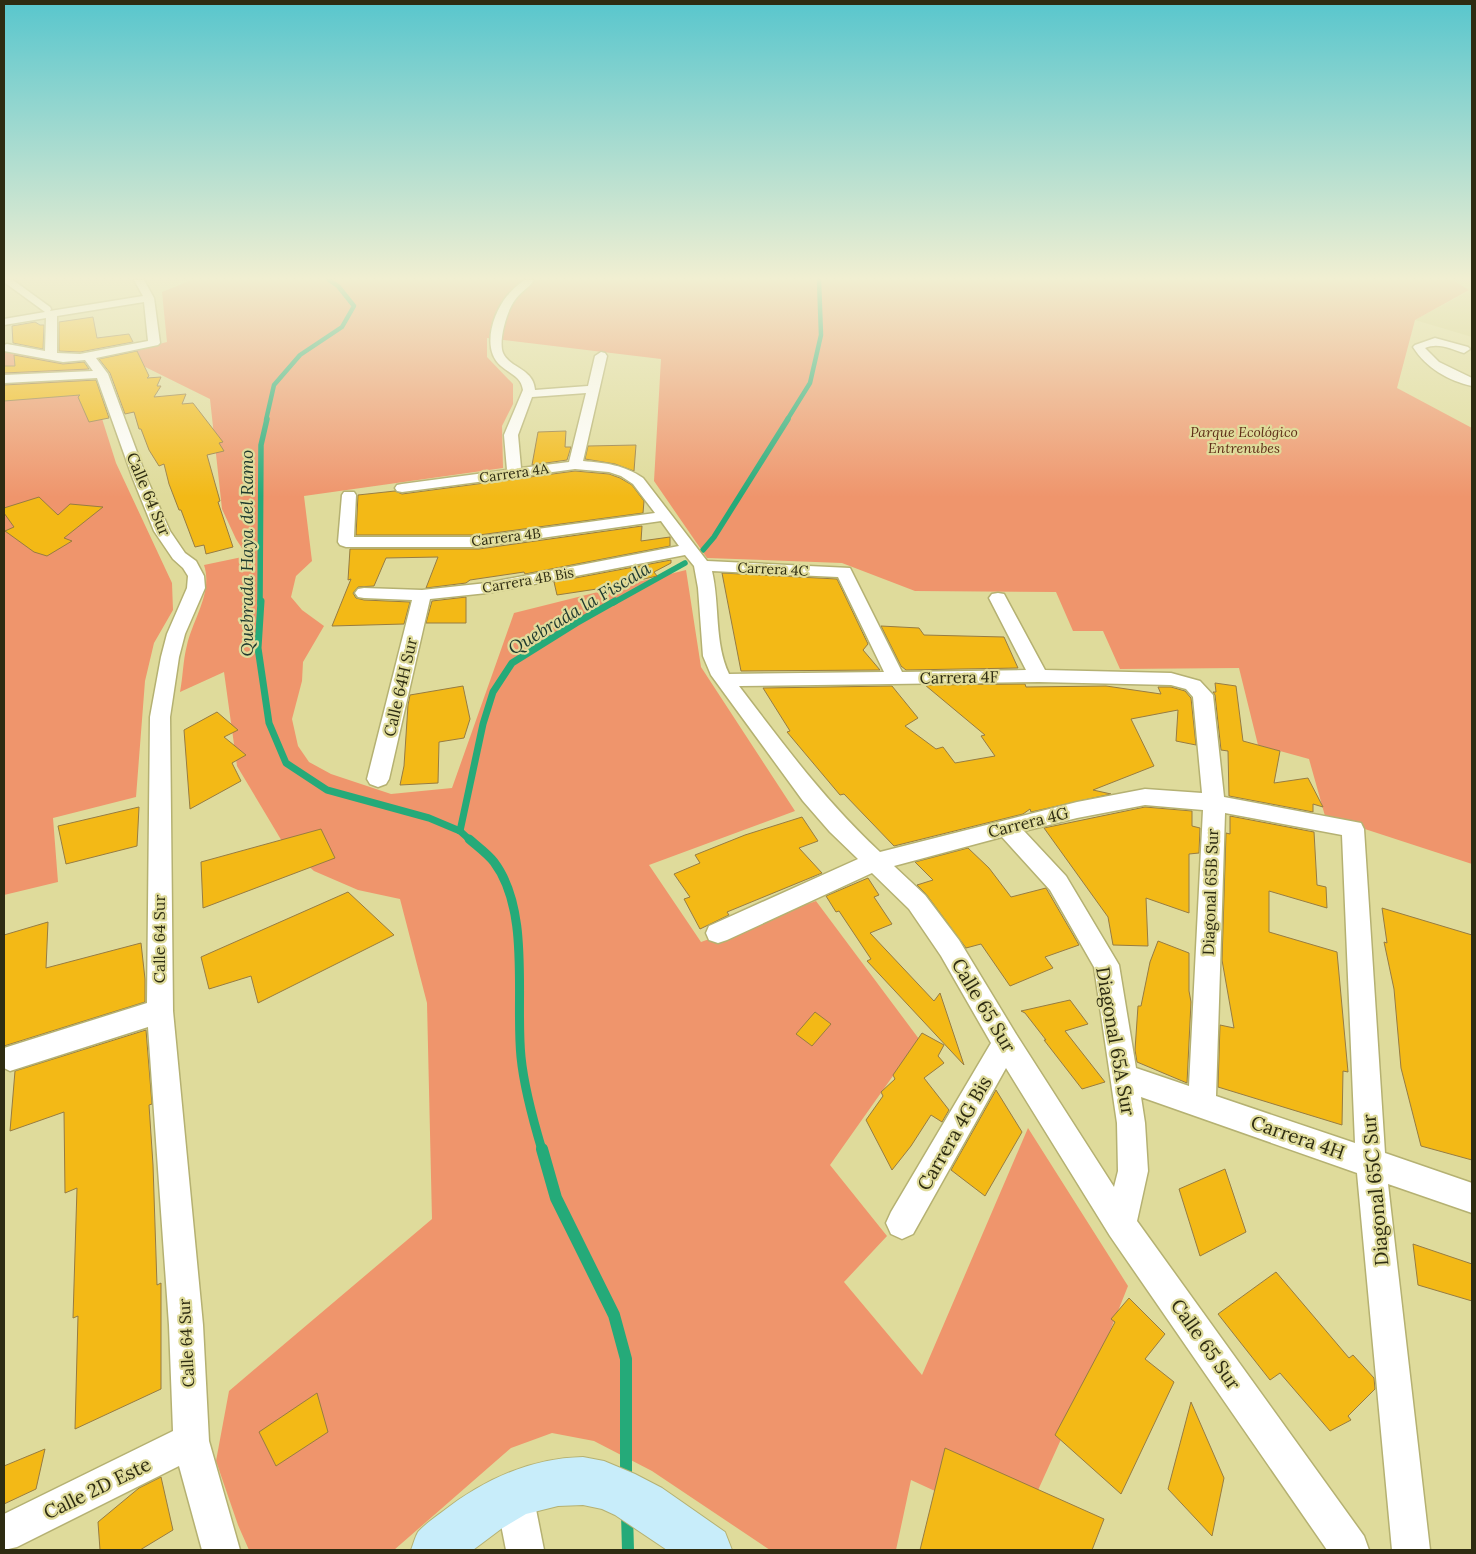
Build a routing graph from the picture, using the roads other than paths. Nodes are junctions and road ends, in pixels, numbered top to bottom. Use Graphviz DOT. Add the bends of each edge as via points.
graph roads {
  1 [pos="32,353"];
  2 [pos="56,353"];
  3 [pos="129,353"];
  4 [pos="497,353"];
  5 [pos="1424,353"];
  6 [pos="601,356"];
  7 [pos="57,357"];
  8 [pos="1428,358"];
  9 [pos="96,366"];
  10 [pos="4,379"];
  11 [pos="1472,382"];
  12 [pos="593,389"];
  13 [pos="527,394"];
  14 [pos="1470,395"];
  15 [pos="575,465"];
  16 [pos="514,473"];
  17 [pos="626,473"];
  18 [pos="402,488"];
  19 [pos="349,494"];
  20 [pos="665,516"];
  21 [pos="696,557"];
  22 [pos="364,593"];
  23 [pos="422,595"];
  24 [pos="998,598"];
  25 [pos="1039,676"];
  26 [pos="896,678"];
  27 [pos="724,680"];
  28 [pos="1193,685"];
  29 [pos="378,779"];
  30 [pos="1214,803"];
  31 [pos="1007,827"];
  32 [pos="1353,829"];
  33 [pos="875,862"];
  34 [pos="718,933"];
  35 [pos="160,1011"];
  36 [pos="1006,1043"];
  37 [pos="10,1058"];
  38 [pos="1123,1077"];
  39 [pos="1202,1104"];
  40 [pos="1371,1163"];
  41 [pos="1472,1198"];
  42 [pos="902,1223"];
  43 [pos="1121,1225"];
  44 [pos="191,1441"];
  45 [pos="514,1494"];
  46 [pos="4,1534"];
  47 [pos="221,1550"];
  48 [pos="436,1550"];
  49 [pos="525,1550"];
  50 [pos="707,1550"];
  51 [pos="1350,1550"];
  52 [pos="1411,1550"];
  1 -- 7 [label="street"];
  2 -- 7 [label="street"];
  3 -- 9 [label="street"];
  4 -- 13 [label="street" via="502,362 525,376 530,384"];
  5 -- 8 [label="street"];
  6 -- 12 [label="street"];
  7 -- 9 [label="street"];
  8 -- 11 [label="street" via="1440,368"];
  8 -- 14 [label="street" via="1426,362 1432,369"];
  9 -- 10 [label="street"];
  9 -- 35 [label="street, Calle 64 Sur" via="162,531 196,576 196,588 170,657 160,717"];
  12 -- 13 [label="street"];
  12 -- 15 [label="street"];
  13 -- 16 [label="street" via="510,435"];
  15 -- 16 [label="street, Carrera 4A"];
  15 -- 17 [label="street, Carrera 4A" via="611,468"];
  16 -- 18 [label="street, Carrera 4A"];
  17 -- 20 [label="street, Calle 65 Sur" via="638,480"];
  19 -- 20 [label="street, Carrera 4B" via="346,542 479,542"];
  20 -- 21 [label="street, Calle 65 Sur"];
  21 -- 23 [label="street, Carrera 4B Bis"];
  21 -- 26 [label="street, Carrera 4C" via="844,572"];
  21 -- 27 [label="street, Calle 65 Sur" via="707,588 712,656"];
  22 -- 23 [label="street, Carrera 4B Bis"];
  23 -- 29 [label="street, Calle 64H Sur"];
  24 -- 25 [label="street"];
  25 -- 26 [label="street, Carrera 4F"];
  25 -- 28 [label="street, Carrera 4F" via="1171,679"];
  26 -- 27 [label="street, Carrera 4F"];
  27 -- 33 [label="street, Calle 65 Sur" via="812,795"];
  28 -- 30 [label="street, Diagonal 65B Sur" via="1203,695"];
  30 -- 31 [label="street, Carrera 4G" via="1145,797"];
  30 -- 32 [label="street, Carrera 4G"];
  30 -- 39 [label="street, Diagonal 65B Sur"];
  31 -- 33 [label="street, Carrera 4G"];
  31 -- 38 [label="street, Diagonal 65A Sur" via="1058,883 1106,965"];
  32 -- 40 [label="street, Diagonal 65C Sur"];
  33 -- 34 [label="street, Carrera 4G"];
  33 -- 36 [label="street, Calle 65 Sur" via="917,902 950,948"];
  35 -- 37 [label="street"];
  35 -- 44 [label="street, Calle 64 Sur" via="186,1325"];
  36 -- 42 [label="street, Carrera 4G Bis"];
  36 -- 43 [label="street, Calle 65 Sur"];
  38 -- 39 [label="street, Carrera 4H"];
  38 -- 43 [label="street, Diagonal 65A Sur" via="1131,1123 1133,1171"];
  39 -- 40 [label="street, Carrera 4H"];
  40 -- 41 [label="street, Carrera 4H"];
  40 -- 52 [label="street, Diagonal 65C Sur"];
  43 -- 51 [label="street, Calle 65 Sur"];
  44 -- 46 [label="street, Calle 2D Este"];
  44 -- 47 [label="street, Calle 64 Sur"];
  45 -- 48 [label="street"];
  45 -- 49 [label="street"];
  45 -- 50 [label="street" via="546,1484 574,1481 623,1494"];
}
